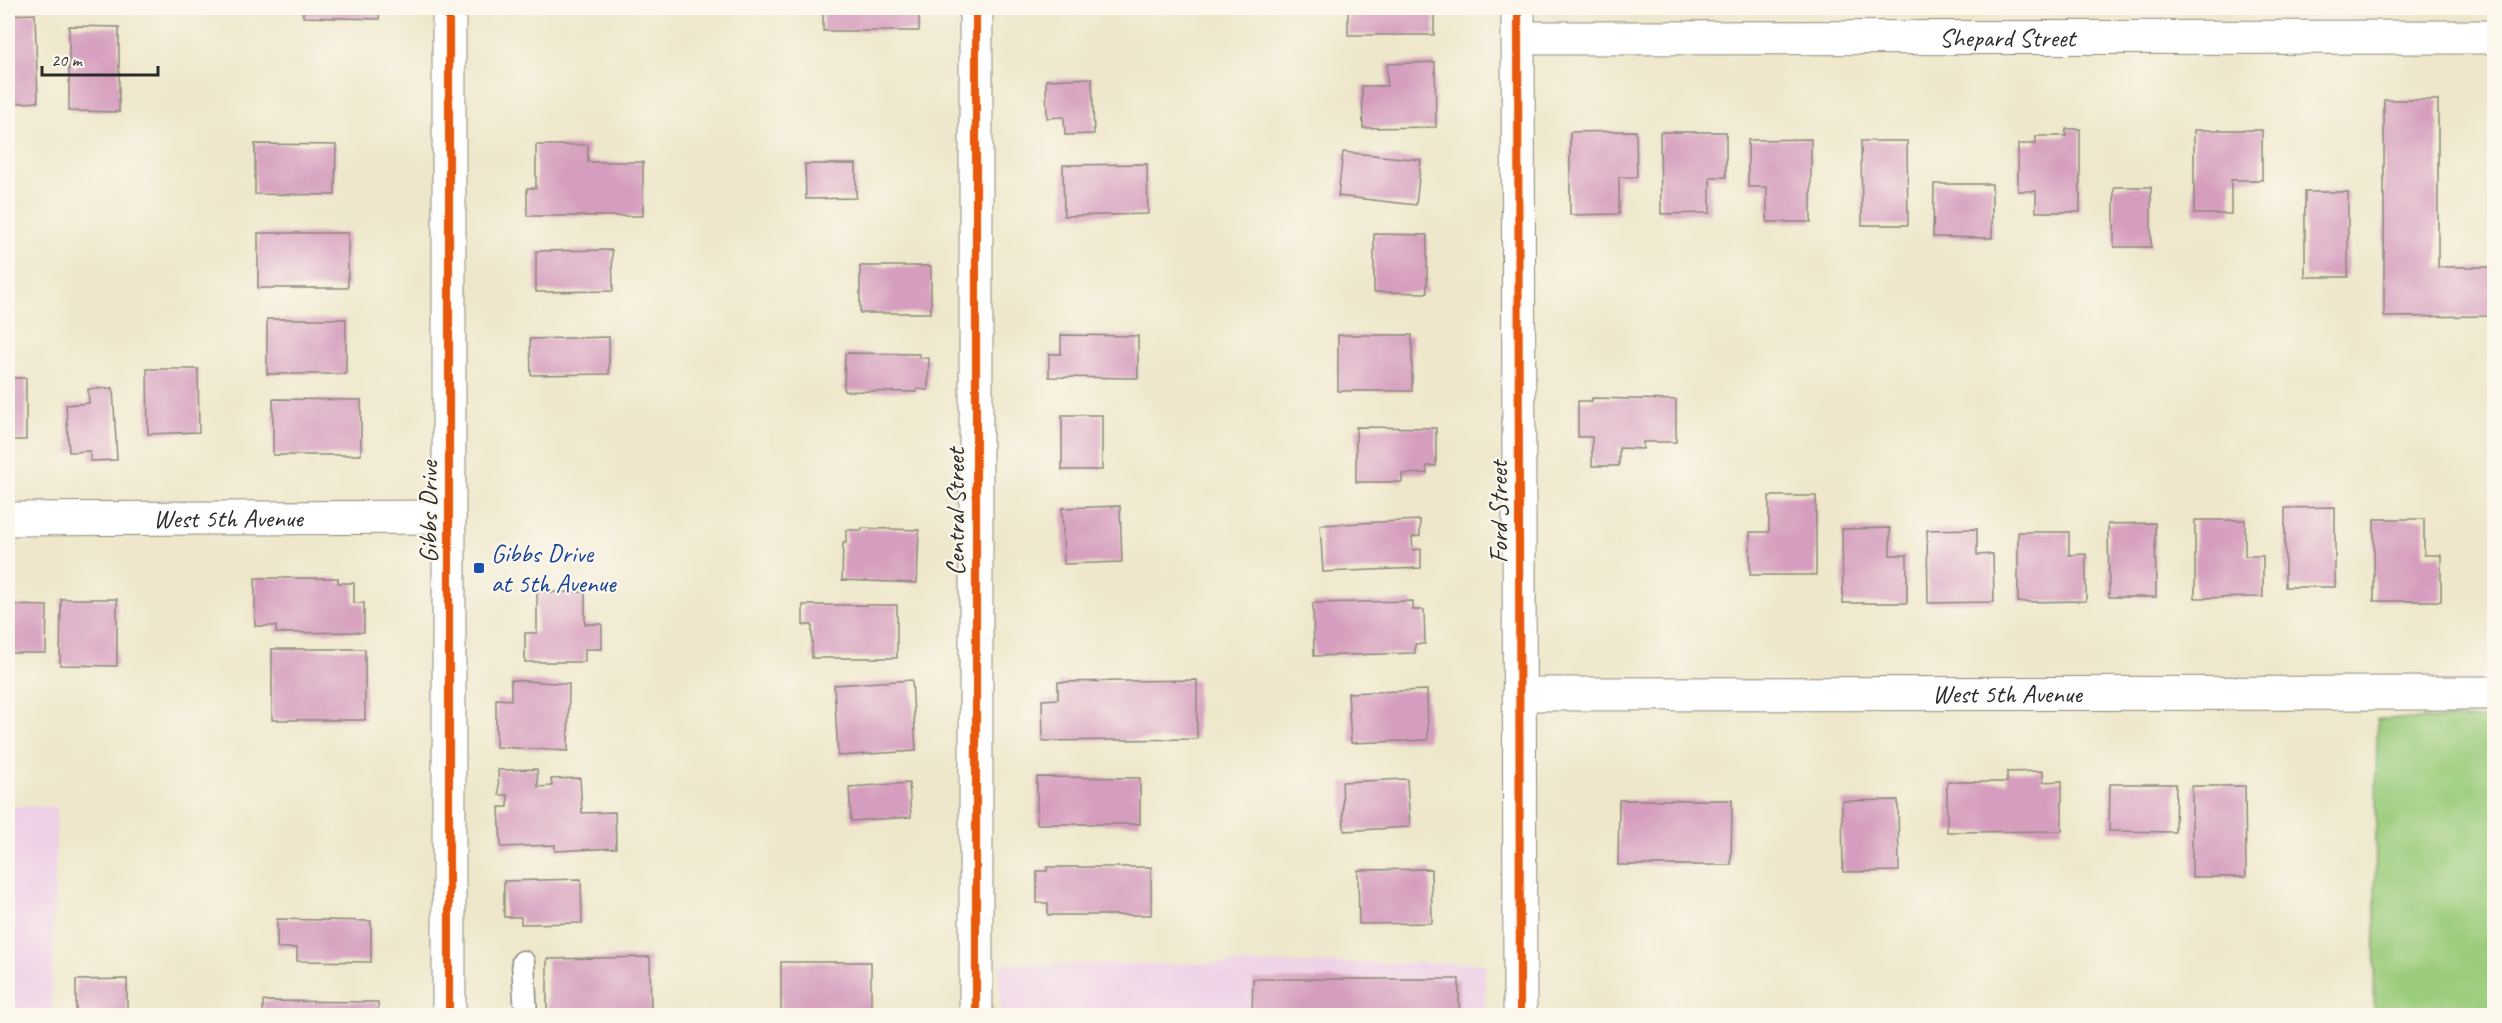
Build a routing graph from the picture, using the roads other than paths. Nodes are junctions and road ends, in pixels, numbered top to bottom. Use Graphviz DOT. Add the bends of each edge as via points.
graph roads {
  1 [pos="449,8"];
  2 [pos="976,8"];
  3 [pos="1518,23"];
  4 [pos="2494,37"];
  5 [pos="449,517"];
  6 [pos="8,519"];
  7 [pos="2494,693"];
  8 [pos="1519,694"];
  9 [pos="523,962"];
  10 [pos="449,1016"];
  11 [pos="526,1016"];
  12 [pos="976,1016"];
  13 [pos="1520,1016"];
  1 -- 5 [label="street, Gibbs Drive"];
  2 -- 12 [label="street, Central Street"];
  3 -- 4 [label="street, Shepard Street"];
  3 -- 8 [label="street, Ford Street"];
  5 -- 6 [label="street, West 5th Avenue"];
  5 -- 10 [label="street, Gibbs Drive"];
  7 -- 8 [label="street, West 5th Avenue"];
  8 -- 13 [label="street, Ford Street"];
  9 -- 11 [label="lane"];
}
